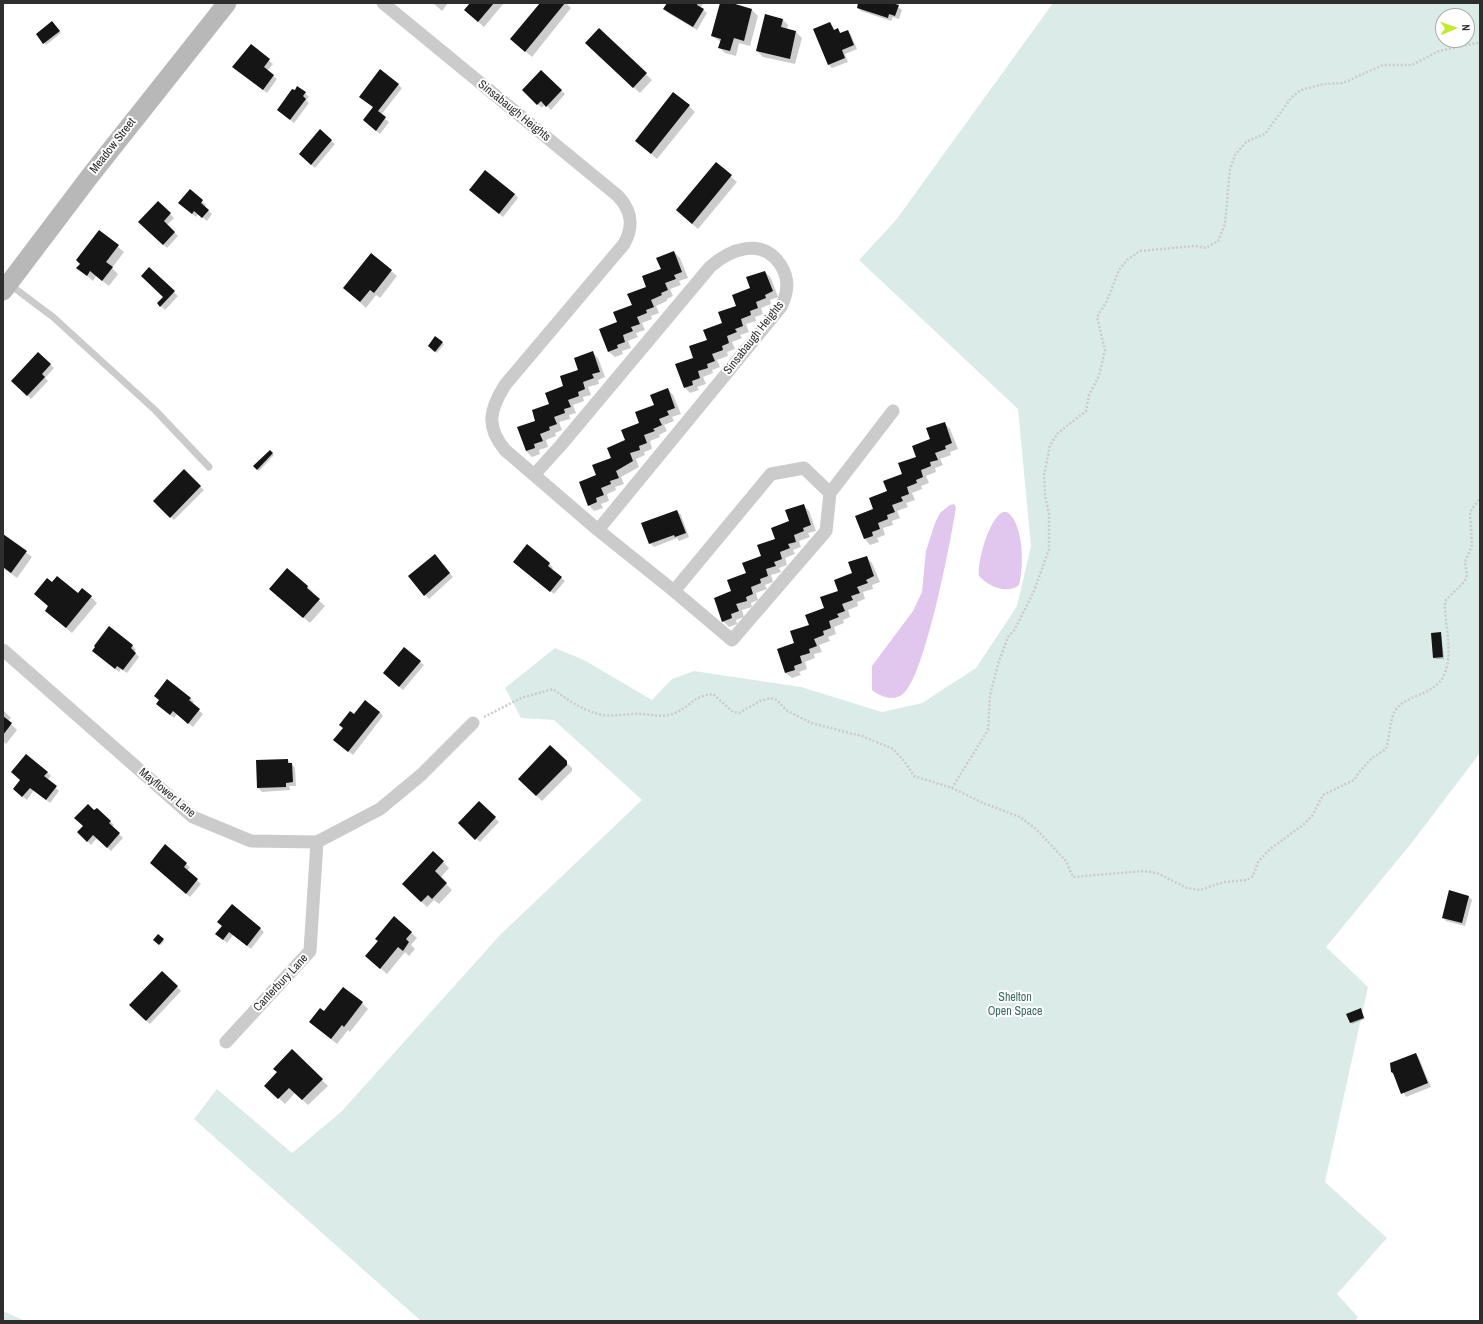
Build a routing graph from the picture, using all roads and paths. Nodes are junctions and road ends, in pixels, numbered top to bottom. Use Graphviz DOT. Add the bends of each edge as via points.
graph roads {
  1 [pos="228,3"];
  2 [pos="383,3"];
  3 [pos="1480,45"];
  4 [pos="6,288"];
  5 [pos="894,411"];
  6 [pos="209,467"];
  7 [pos="534,475"];
  8 [pos="830,493"];
  9 [pos="1480,498"];
  10 [pos="598,530"];
  11 [pos="674,591"];
  12 [pos="3,650"];
  13 [pos="473,722"];
  14 [pos="952,788"];
  15 [pos="317,842"];
  16 [pos="226,1042"];
  1 -- 4 [label="street, Meadow Street" via="90,176"];
  2 -- 7 [label="street, Sinsabaugh Heights" via="618,196 630,214 630,228 624,244 505,385 495,404 492,423 497,440"];
  3 -- 14 [label="path" via="1439,51 1412,65 1383,65 1343,83 1324,84 1301,90 1291,98 1265,134 1247,141 1236,155 1230,169 1225,224 1218,241 1206,248 1194,246 1140,251 1127,260 1119,270 1107,301 1097,316 1105,350 1099,376 1088,395 1086,411 1058,433 1050,445 1044,476 1049,514 1049,549 1034,591 1008,637 999,661 990,695 988,730"];
  4 -- 6 [label="lane" via="53,317 155,410"];
  5 -- 8 [label="street"];
  7 -- 10 [label="street, Sinsabaugh Heights"];
  7 -- 10 [label="street, Sinsabaugh Heights" via="718,260 746,248 764,250 771,254 782,268 787,281 787,294 781,307"];
  8 -- 11 [label="street" via="804,468 771,474"];
  8 -- 11 [label="street, Sinsabaugh Heights" via="826,531 732,640"];
  9 -- 14 [label="path" via="1470,512 1472,545 1466,562 1465,581 1445,601 1449,657 1443,678 1432,690 1403,703 1394,712 1386,749 1372,758 1354,780 1322,795 1312,816 1270,849 1258,862 1253,876 1246,880 1224,882 1200,890 1187,888 1144,871 1073,877 1066,861 1036,829 1020,817"];
  10 -- 11 [label="street, Sinsabaugh Heights"];
  12 -- 15 [label="street, Mayflower Lane" via="193,817 251,841"];
  13 -- 14 [label="path" via="521,698 553,689 568,702 602,715 661,716 674,713 694,699 713,694 733,712 739,714 770,698 811,723 862,736 893,749 914,776"];
  13 -- 15 [label="street, Mayflower Lane" via="421,776 380,809"];
  15 -- 16 [label="street, Canterbury Lane" via="310,951"];
}
